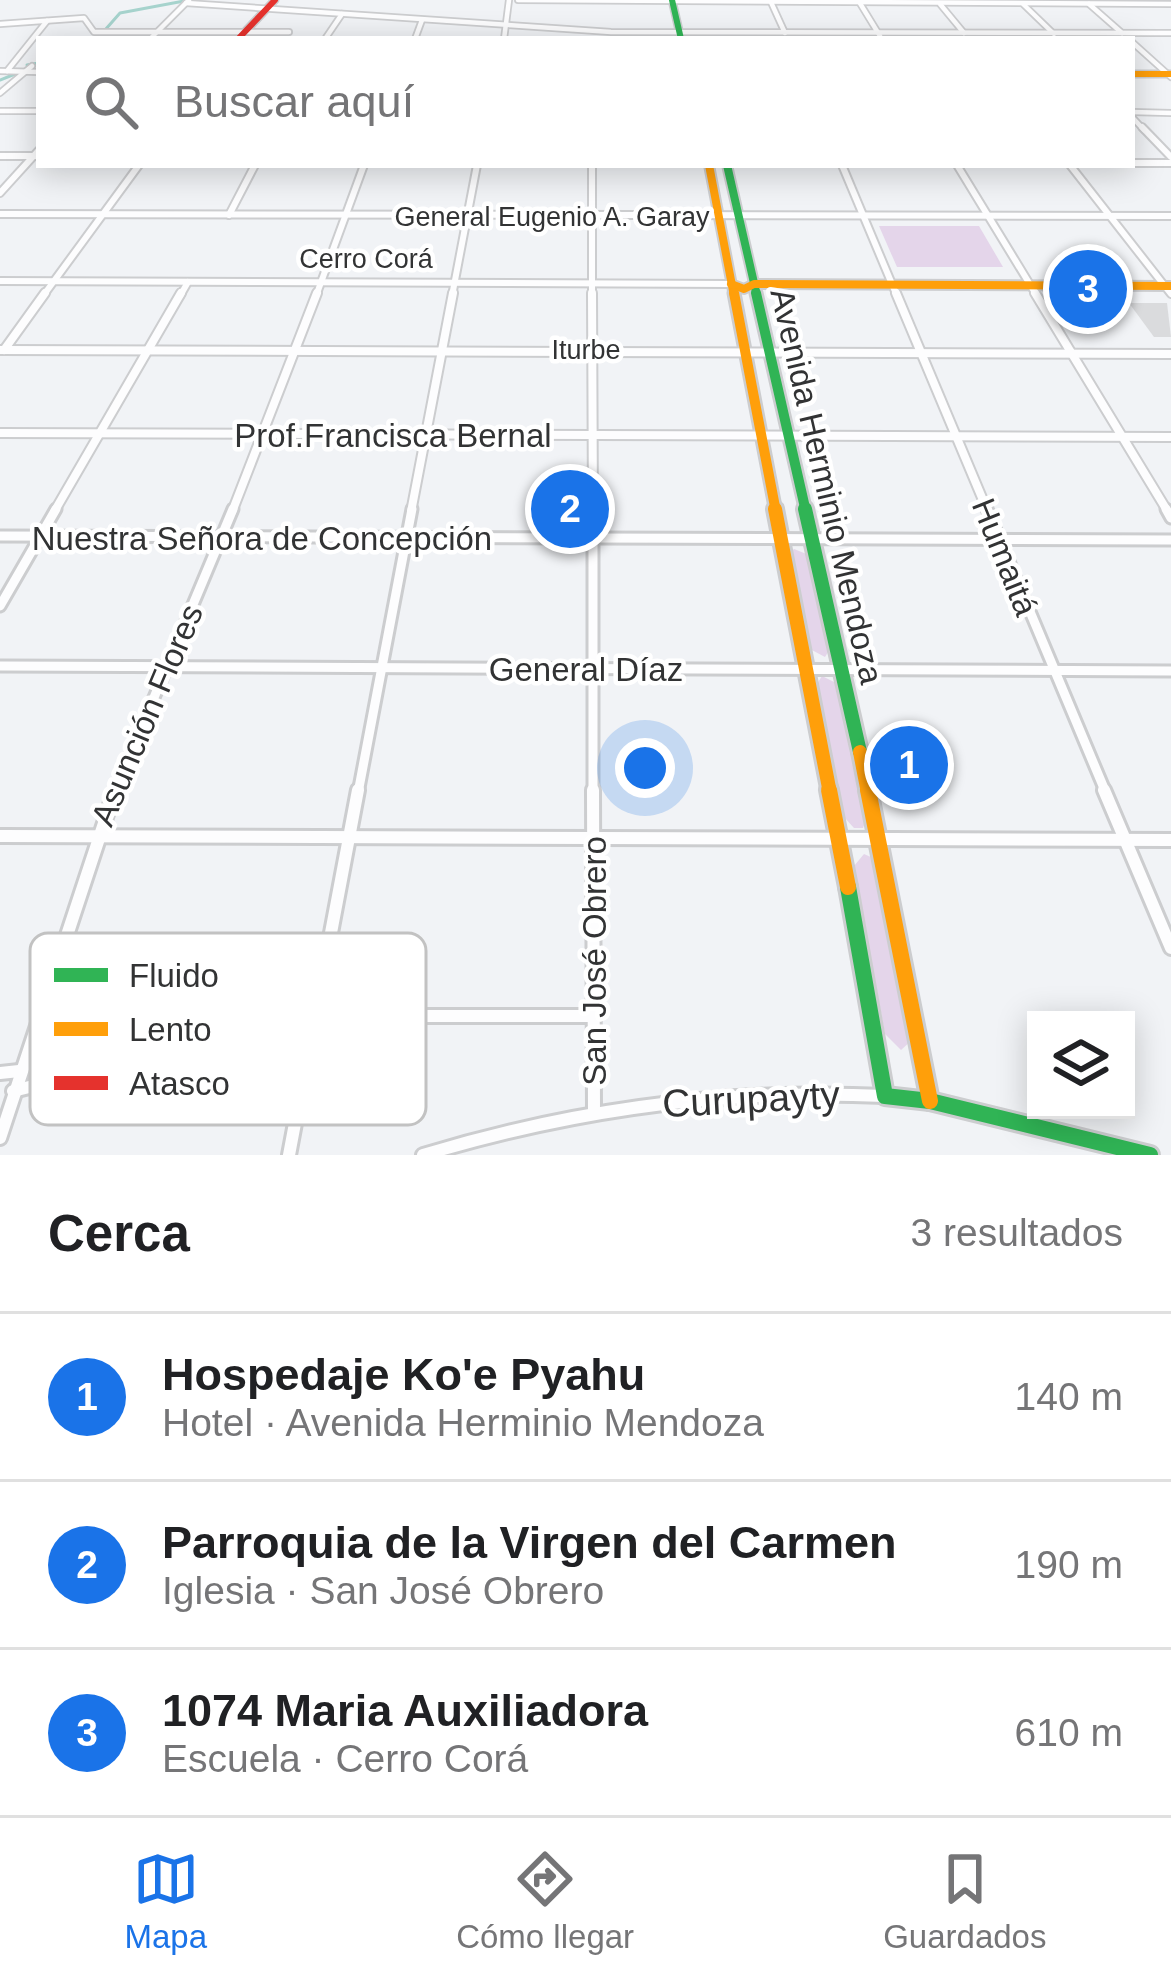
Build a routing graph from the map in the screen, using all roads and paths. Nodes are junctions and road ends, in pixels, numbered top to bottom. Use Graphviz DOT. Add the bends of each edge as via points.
graph roads {
  1 [pos="509,0"];
  2 [pos="518,0"];
  3 [pos="187,2"];
  4 [pos="592,2"];
  5 [pos="672,2"];
  6 [pos="771,2"];
  7 [pos="858,2"];
  8 [pos="938,2"];
  9 [pos="1021,2"];
  10 [pos="1088,2"];
  11 [pos="1152,2"];
  12 [pos="269,4"];
  13 [pos="1171,4"];
  14 [pos="342,14"];
  15 [pos="1171,16"];
  16 [pos="422,20"];
  17 [pos="47,21"];
  18 [pos="0,24"];
  19 [pos="505,26"];
  20 [pos="94,32"];
  21 [pos="158,32"];
  22 [pos="289,32"];
  23 [pos="964,33"];
  24 [pos="1122,33"];
  25 [pos="1171,33"];
  26 [pos="592,35"];
  27 [pos="86,36"];
  28 [pos="154,36"];
  29 [pos="241,36"];
  30 [pos="327,36"];
  31 [pos="416,36"];
  32 [pos="504,36"];
  33 [pos="680,36"];
  34 [pos="787,36"];
  35 [pos="879,36"];
  36 [pos="1055,36"];
  37 [pos="1125,36"];
  38 [pos="1135,44"];
  39 [pos="5,69"];
  40 [pos="34,69"];
  41 [pos="1135,71"];
  42 [pos="1168,72"];
  43 [pos="0,93"];
  44 [pos="0,111"];
  45 [pos="36,111"];
  46 [pos="1171,114"];
  47 [pos="1135,115"];
  48 [pos="1135,118"];
  49 [pos="36,154"];
  50 [pos="36,155"];
  51 [pos="0,156"];
  52 [pos="1171,160"];
  53 [pos="1135,162"];
  54 [pos="137,168"];
  55 [pos="253,168"];
  56 [pos="363,168"];
  57 [pos="476,168"];
  58 [pos="592,168"];
  59 [pos="710,168"];
  60 [pos="728,168"];
  61 [pos="843,168"];
  62 [pos="959,168"];
  63 [pos="1072,168"];
  64 [pos="0,193"];
  65 [pos="0,214"];
  66 [pos="101,215"];
  67 [pos="229,215"];
  68 [pos="593,216"];
  69 [pos="345,217"];
  70 [pos="468,217"];
  71 [pos="718,217"];
  72 [pos="739,217"];
  73 [pos="863,218"];
  74 [pos="987,218"];
  75 [pos="1109,218"];
  76 [pos="1171,218"];
  77 [pos="0,281"];
  78 [pos="55,281"];
  79 [pos="188,282"];
  80 [pos="319,282"];
  81 [pos="457,283"];
  82 [pos="593,283"];
  83 [pos="731,284"];
  84 [pos="754,284"];
  85 [pos="892,284"];
  86 [pos="1028,285"];
  87 [pos="1169,288"];
  88 [pos="149,350"];
  89 [pos="442,350"];
  90 [pos="592,350"];
  91 [pos="1,351"];
  92 [pos="295,351"];
  93 [pos="744,352"];
  94 [pos="769,352"];
  95 [pos="1071,352"];
  96 [pos="920,353"];
  97 [pos="1171,354"];
  98 [pos="0,433"];
  99 [pos="101,433"];
  100 [pos="265,434"];
  101 [pos="426,434"];
  102 [pos="593,436"];
  103 [pos="758,436"];
  104 [pos="786,436"];
  105 [pos="1121,436"];
  106 [pos="1171,437"];
  107 [pos="955,438"];
  108 [pos="1171,518"];
  109 [pos="0,536"];
  110 [pos="44,536"];
  111 [pos="223,537"];
  112 [pos="594,539"];
  113 [pos="404,540"];
  114 [pos="998,540"];
  115 [pos="1171,540"];
  116 [pos="810,541"];
  117 [pos="781,542"];
  118 [pos="0,606"];
  119 [pos="839,665"];
  120 [pos="0,666"];
  121 [pos="167,667"];
  122 [pos="806,668"];
  123 [pos="593,669"];
  124 [pos="384,670"];
  125 [pos="1051,670"];
  126 [pos="1171,671"];
  127 [pos="96,835"];
  128 [pos="0,836"];
  129 [pos="351,839"];
  130 [pos="593,840"];
  131 [pos="1126,840"];
  132 [pos="1171,840"];
  133 [pos="880,841"];
  134 [pos="843,843"];
  135 [pos="64,933"];
  136 [pos="332,933"];
  137 [pos="1171,948"];
  138 [pos="426,1016"];
  139 [pos="594,1016"];
  140 [pos="30,1040"];
  141 [pos="20,1071"];
  142 [pos="0,1073"];
  143 [pos="30,1087"];
  144 [pos="13,1091"];
  145 [pos="885,1096"];
  146 [pos="930,1101"];
  147 [pos="594,1108"];
  148 [pos="296,1125"];
  149 [pos="0,1138"];
  150 [pos="290,1155"];
  151 [pos="423,1155"];
  152 [pos="1150,1155"];
  1 -- 19 [label="street"];
  2 -- 4 [label="street"];
  3 -- 12 [label="street"];
  3 -- 21 [label="street"];
  4 -- 5 [label="street"];
  5 -- 6 [label="street"];
  5 -- 33 [label="main road"];
  6 -- 7 [label="street"];
  6 -- 34 [label="street"];
  7 -- 8 [label="street"];
  7 -- 35 [label="street"];
  8 -- 9 [label="street"];
  8 -- 23 [label="street"];
  9 -- 10 [label="street"];
  9 -- 36 [label="street"];
  10 -- 11 [label="street"];
  10 -- 24 [label="street"];
  11 -- 13 [label="street"];
  11 -- 15 [label="street"];
  12 -- 14 [label="street"];
  12 -- 29 [label="main road"];
  14 -- 16 [label="street"];
  14 -- 30 [label="street"];
  16 -- 19 [label="street"];
  16 -- 31 [label="street"];
  17 -- 18 [label="street"];
  17 -- 20 [label="street" via="88,19"];
  17 -- 39 [label="street"];
  19 -- 26 [label="street"];
  19 -- 32 [label="street"];
  20 -- 21 [label="street"];
  20 -- 27 [label="street"];
  21 -- 28 [label="street"];
  21 -- 29 [label="street"];
  22 -- 29 [label="street"];
  23 -- 35 [label="street"];
  23 -- 36 [label="street"];
  24 -- 25 [label="street"];
  24 -- 36 [label="street"];
  24 -- 37 [label="street"];
  26 -- 33 [label="street"];
  33 -- 34 [label="street"];
  34 -- 35 [label="street"];
  38 -- 42 [label="street"];
  39 -- 40 [label="street"];
  40 -- 43 [label="street"];
  41 -- 42 [label="main road"];
  44 -- 45 [label="street"];
  46 -- 47 [label="street"];
  48 -- 52 [label="street"];
  49 -- 51 [label="street"];
  50 -- 64 [label="street"];
  52 -- 53 [label="street"];
  54 -- 66 [label="street"];
  55 -- 67 [label="street"];
  56 -- 69 [label="street, Asunción Flores"];
  57 -- 70 [label="street"];
  58 -- 68 [label="street, San José Obrero"];
  59 -- 71 [label="main road, Avenida Herminio Mendoza"];
  60 -- 72 [label="main road, Avenida Herminio Mendoza"];
  61 -- 73 [label="street, Humaitá"];
  62 -- 74 [label="street"];
  63 -- 75 [label="street"];
  65 -- 66 [label="street, General Eugenio A. Garay"];
  66 -- 67 [label="street, General Eugenio A. Garay"];
  66 -- 78 [label="street"];
  67 -- 69 [label="street, General Eugenio A. Garay"];
  68 -- 70 [label="street, General Eugenio A. Garay"];
  68 -- 71 [label="street, General Eugenio A. Garay"];
  68 -- 82 [label="street, San José Obrero"];
  69 -- 70 [label="street, General Eugenio A. Garay"];
  69 -- 80 [label="street, Asunción Flores"];
  70 -- 81 [label="street"];
  71 -- 72 [label="street, General Eugenio A. Garay"];
  71 -- 83 [label="main road, Avenida Herminio Mendoza"];
  72 -- 73 [label="street, General Eugenio A. Garay"];
  72 -- 84 [label="main road, Avenida Herminio Mendoza"];
  73 -- 74 [label="street, General Eugenio A. Garay"];
  73 -- 85 [label="street, Humaitá"];
  74 -- 75 [label="street, General Eugenio A. Garay"];
  74 -- 86 [label="street"];
  75 -- 76 [label="street, General Eugenio A. Garay"];
  75 -- 87 [label="street"];
  77 -- 78 [label="street, Cerro Corá"];
  78 -- 79 [label="street, Cerro Corá"];
  78 -- 91 [label="street"];
  79 -- 80 [label="street, Cerro Corá"];
  79 -- 88 [label="street"];
  80 -- 81 [label="street, Cerro Corá"];
  80 -- 92 [label="street, Asunción Flores"];
  81 -- 82 [label="street, Cerro Corá"];
  81 -- 89 [label="street"];
  82 -- 83 [label="street, Cerro Corá"];
  82 -- 90 [label="street, San José Obrero"];
  83 -- 84 [label="main road, Cerro Corá"];
  83 -- 93 [label="main road, Avenida Herminio Mendoza"];
  84 -- 85 [label="main road, Cerro Corá"];
  84 -- 94 [label="main road, Avenida Herminio Mendoza"];
  85 -- 86 [label="main road, Cerro Corá"];
  85 -- 96 [label="street, Humaitá"];
  86 -- 87 [label="main road, Cerro Corá"];
  86 -- 95 [label="street"];
  88 -- 91 [label="street, Iturbe"];
  88 -- 92 [label="street, Iturbe"];
  88 -- 99 [label="street"];
  89 -- 90 [label="street, Iturbe"];
  89 -- 92 [label="street, Iturbe"];
  89 -- 101 [label="street"];
  90 -- 93 [label="street, Iturbe"];
  90 -- 102 [label="street, San José Obrero"];
  92 -- 100 [label="street, Asunción Flores"];
  93 -- 94 [label="street, Iturbe"];
  93 -- 103 [label="main road, Avenida Herminio Mendoza"];
  94 -- 96 [label="street, Iturbe"];
  94 -- 104 [label="main road, Avenida Herminio Mendoza"];
  95 -- 96 [label="street, Iturbe"];
  95 -- 97 [label="street, Iturbe"];
  95 -- 105 [label="street"];
  96 -- 107 [label="street, Humaitá"];
  98 -- 99 [label="street, Prof.Francisca Bernal"];
  99 -- 100 [label="street, Prof.Francisca Bernal"];
  99 -- 110 [label="street"];
  100 -- 101 [label="street, Prof.Francisca Bernal"];
  100 -- 111 [label="street, Asunción Flores"];
  101 -- 102 [label="street, Prof.Francisca Bernal"];
  101 -- 113 [label="street"];
  102 -- 103 [label="street, Prof.Francisca Bernal"];
  102 -- 112 [label="street, San José Obrero"];
  103 -- 104 [label="street, Prof.Francisca Bernal"];
  103 -- 117 [label="main road, Avenida Herminio Mendoza"];
  104 -- 107 [label="street, Prof.Francisca Bernal"];
  104 -- 116 [label="main road, Avenida Herminio Mendoza"];
  105 -- 106 [label="street, Prof.Francisca Bernal"];
  105 -- 107 [label="street, Prof.Francisca Bernal"];
  105 -- 108 [label="street"];
  107 -- 114 [label="street, Humaitá"];
  109 -- 110 [label="street, Nuestra Señora de Concepción"];
  110 -- 111 [label="street, Nuestra Señora de Concepción"];
  110 -- 118 [label="street"];
  111 -- 113 [label="street, Nuestra Señora de Concepción"];
  111 -- 121 [label="street, Asunción Flores"];
  112 -- 113 [label="street, Nuestra Señora de Concepción"];
  112 -- 117 [label="street, Nuestra Señora de Concepción"];
  112 -- 123 [label="street, San José Obrero"];
  113 -- 124 [label="street"];
  114 -- 115 [label="street, Nuestra Señora de Concepción"];
  114 -- 116 [label="street, Nuestra Señora de Concepción"];
  114 -- 125 [label="street, Humaitá"];
  116 -- 117 [label="street, Nuestra Señora de Concepción"];
  116 -- 119 [label="main road, Avenida Herminio Mendoza"];
  117 -- 122 [label="main road, Avenida Herminio Mendoza"];
  119 -- 122 [label="street, General Díaz"];
  119 -- 125 [label="street, General Díaz"];
  119 -- 133 [label="main road, Avenida Herminio Mendoza"];
  120 -- 121 [label="street, General Díaz"];
  121 -- 124 [label="street, General Díaz"];
  121 -- 127 [label="street, Asunción Flores"];
  122 -- 123 [label="street, General Díaz"];
  122 -- 134 [label="main road, Avenida Herminio Mendoza"];
  123 -- 124 [label="street, General Díaz"];
  123 -- 130 [label="street, San José Obrero"];
  124 -- 129 [label="street"];
  125 -- 126 [label="street, General Díaz"];
  125 -- 131 [label="street, Humaitá"];
  127 -- 128 [label="street"];
  127 -- 129 [label="street"];
  127 -- 135 [label="street, Asunción Flores"];
  129 -- 130 [label="street"];
  129 -- 136 [label="street"];
  130 -- 134 [label="street"];
  130 -- 139 [label="street, San José Obrero"];
  131 -- 132 [label="street"];
  131 -- 133 [label="street"];
  131 -- 137 [label="street, Humaitá"];
  133 -- 134 [label="street"];
  133 -- 146 [label="main road, Avenida Herminio Mendoza"];
  134 -- 145 [label="main road, Avenida Herminio Mendoza"];
  138 -- 139 [label="street"];
  139 -- 147 [label="street, San José Obrero"];
  140 -- 141 [label="street, Asunción Flores"];
  141 -- 142 [label="street"];
  141 -- 144 [label="street, Asunción Flores"];
  143 -- 144 [label="street"];
  144 -- 149 [label="street, Asunción Flores"];
  145 -- 146 [label="main road, Curupayty"];
  145 -- 147 [label="street, Curupayty" via="802,1090"];
  146 -- 152 [label="main road, Curupayty"];
  147 -- 151 [label="street, Curupayty"];
  148 -- 150 [label="street"];
}
